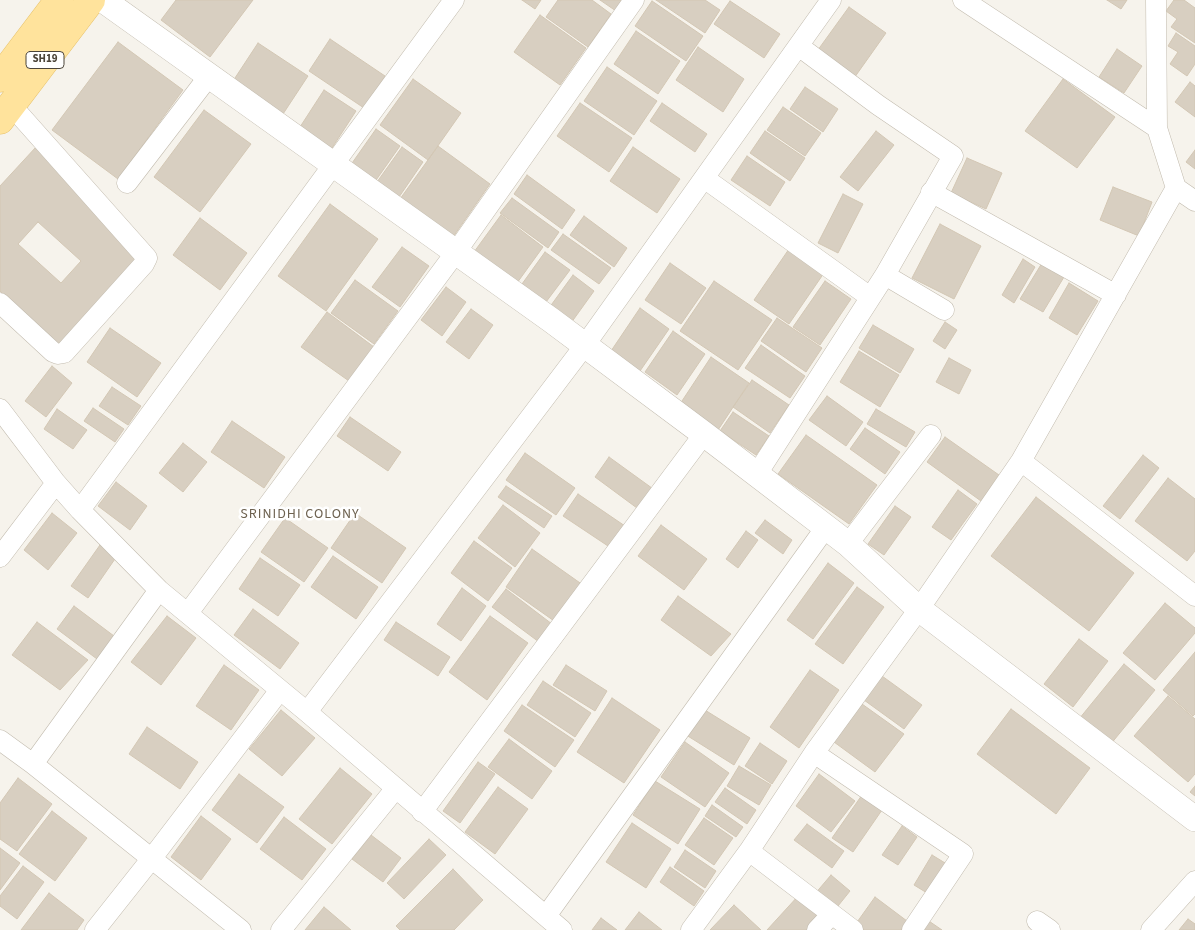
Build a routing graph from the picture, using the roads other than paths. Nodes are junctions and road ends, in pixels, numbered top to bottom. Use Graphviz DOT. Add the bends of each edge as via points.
graph roads {
  1 [pos="58,0"];
  2 [pos="91,0"];
  3 [pos="103,0"];
  4 [pos="454,0"];
  5 [pos="634,0"];
  6 [pos="832,0"];
  7 [pos="1156,0"];
  8 [pos="975,3"];
  9 [pos="800,47"];
  10 [pos="209,76"];
  11 [pos="0,78"];
  12 [pos="6,113"];
  13 [pos="1157,128"];
  14 [pos="333,164"];
  15 [pos="704,178"];
  16 [pos="127,183"];
  17 [pos="1176,188"];
  18 [pos="931,192"];
  19 [pos="1195,201"];
  20 [pos="456,252"];
  21 [pos="885,275"];
  22 [pos="1116,295"];
  23 [pos="870,297"];
  24 [pos="0,302"];
  25 [pos="944,310"];
  26 [pos="585,345"];
  27 [pos="0,409"];
  28 [pos="704,434"];
  29 [pos="931,435"];
  30 [pos="1021,461"];
  31 [pos="757,474"];
  32 [pos="56,483"];
  33 [pos="80,510"];
  34 [pos="826,527"];
  35 [pos="848,544"];
  36 [pos="0,557"];
  37 [pos="159,590"];
  38 [pos="1195,596"];
  39 [pos="919,609"];
  40 [pos="188,612"];
  41 [pos="280,690"];
  42 [pos="307,712"];
  43 [pos="0,740"];
  44 [pos="814,754"];
  45 [pos="33,764"];
  46 [pos="396,788"];
  47 [pos="422,812"];
  48 [pos="1195,819"];
  49 [pos="749,851"];
  50 [pos="152,858"];
  51 [pos="1195,881"];
  52 [pos="832,914"];
  53 [pos="546,916"];
  54 [pos="95,930"];
  55 [pos="241,930"];
  56 [pos="280,930"];
  57 [pos="562,930"];
  58 [pos="691,930"];
  59 [pos="817,930"];
  60 [pos="853,930"];
  61 [pos="912,930"];
  62 [pos="1151,930"];
  1 -- 11 [label="main road, SH19"];
  2 -- 12 [label="main road, SH19"];
  3 -- 10 [label="street"];
  4 -- 14 [label="street"];
  5 -- 20 [label="street"];
  6 -- 9 [label="street"];
  7 -- 13 [label="street"];
  8 -- 13 [label="street"];
  9 -- 15 [label="street"];
  9 -- 18 [label="street" via="953,156"];
  10 -- 14 [label="street"];
  10 -- 16 [label="street"];
  12 -- 24 [label="street" via="147,258 64,354 53,352"];
  13 -- 17 [label="street"];
  14 -- 20 [label="street"];
  14 -- 33 [label="street"];
  15 -- 23 [label="street"];
  15 -- 26 [label="street"];
  17 -- 19 [label="street"];
  17 -- 22 [label="street"];
  18 -- 21 [label="street"];
  18 -- 22 [label="street"];
  20 -- 26 [label="street"];
  20 -- 40 [label="street"];
  21 -- 23 [label="street"];
  21 -- 25 [label="street"];
  22 -- 30 [label="street"];
  23 -- 31 [label="street"];
  26 -- 28 [label="street"];
  26 -- 42 [label="street"];
  27 -- 32 [label="street"];
  28 -- 31 [label="street"];
  28 -- 47 [label="street"];
  29 -- 35 [label="street"];
  30 -- 38 [label="street"];
  30 -- 39 [label="street"];
  31 -- 34 [label="street"];
  32 -- 33 [label="street"];
  32 -- 36 [label="street"];
  33 -- 37 [label="street"];
  34 -- 35 [label="street"];
  34 -- 53 [label="street"];
  35 -- 39 [label="street"];
  37 -- 40 [label="street"];
  37 -- 45 [label="street"];
  39 -- 44 [label="street"];
  39 -- 48 [label="street"];
  40 -- 41 [label="street"];
  41 -- 42 [label="street"];
  41 -- 50 [label="street"];
  42 -- 46 [label="street"];
  43 -- 45 [label="street"];
  44 -- 49 [label="street"];
  44 -- 61 [label="street" via="963,854"];
  45 -- 50 [label="street"];
  46 -- 47 [label="street"];
  46 -- 56 [label="street"];
  47 -- 53 [label="street"];
  49 -- 52 [label="street"];
  49 -- 58 [label="street"];
  50 -- 54 [label="street"];
  50 -- 55 [label="street"];
  51 -- 62 [label="street"];
  52 -- 59 [label="street"];
  52 -- 60 [label="street"];
  53 -- 57 [label="street"];
}
